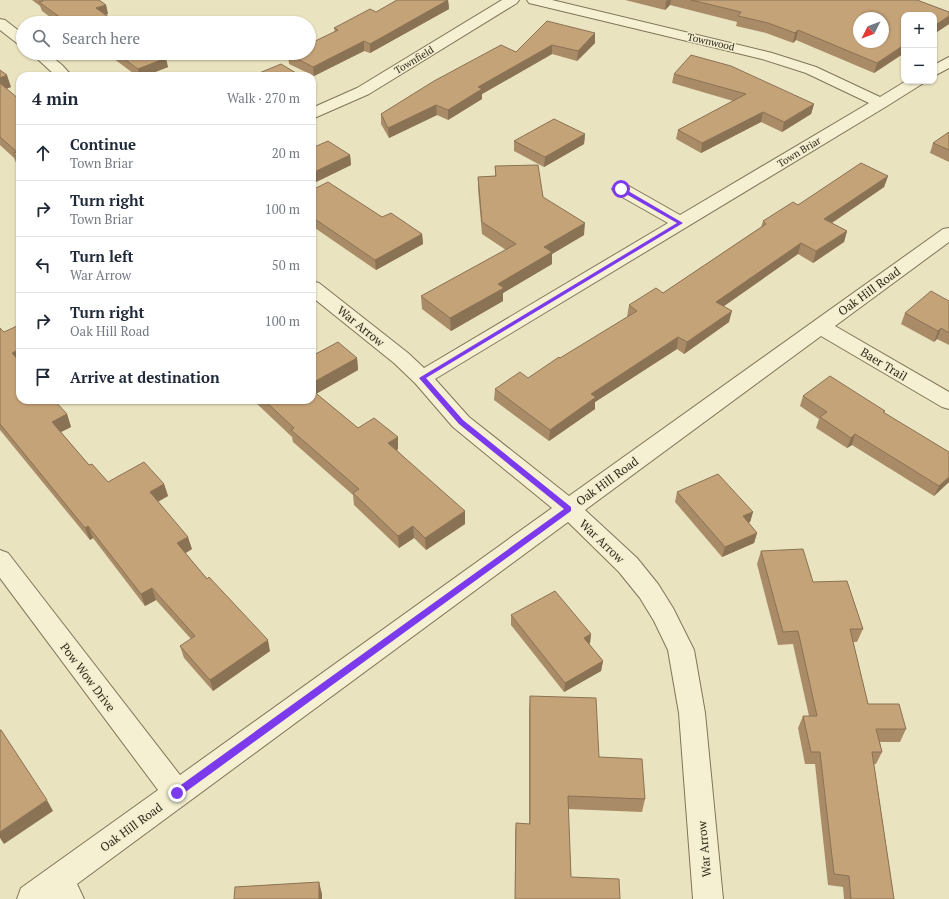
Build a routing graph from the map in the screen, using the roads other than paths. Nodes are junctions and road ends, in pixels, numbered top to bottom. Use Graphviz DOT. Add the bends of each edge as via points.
graph roads {
  1 [pos="512,0"];
  2 [pos="534,0"];
  3 [pos="0,23"];
  4 [pos="16,36"];
  5 [pos="47,60"];
  6 [pos="949,62"];
  7 [pos="937,69"];
  8 [pos="60,72"];
  9 [pos="912,84"];
  10 [pos="881,103"];
  11 [pos="316,112"];
  12 [pos="621,189"];
  13 [pos="681,223"];
  14 [pos="949,233"];
  15 [pos="316,290"];
  16 [pos="820,326"];
  17 [pos="422,378"];
  18 [pos="949,402"];
  19 [pos="569,509"];
  20 [pos="0,560"];
  21 [pos="177,793"];
  22 [pos="63,890"];
  23 [pos="32,899"];
  24 [pos="708,899"];
  1 -- 11 [label="street, Townfield" via="363,91"];
  2 -- 10 [label="street, Townwood" via="767,56 811,70"];
  3 -- 4 [label="street"];
  5 -- 8 [label="street"];
  6 -- 7 [label="street"];
  9 -- 10 [label="street, Town Briar"];
  10 -- 13 [label="street, Town Briar"];
  12 -- 13 [label="street"];
  13 -- 17 [label="street, Town Briar"];
  14 -- 16 [label="street, Oak Hill Road"];
  15 -- 17 [label="street, War Arrow" via="401,358"];
  16 -- 18 [label="street, Baer Trail"];
  16 -- 19 [label="street, Oak Hill Road"];
  17 -- 19 [label="street, War Arrow" via="461,422"];
  19 -- 21 [label="street, Oak Hill Road"];
  19 -- 24 [label="street, War Arrow" via="628,565 649,591 664,614 681,650 692,713"];
  20 -- 21 [label="street, Pow Wow Drive"];
  21 -- 22 [label="street, Oak Hill Road"];
  22 -- 23 [label="street, Oak Hill Road"];
}
